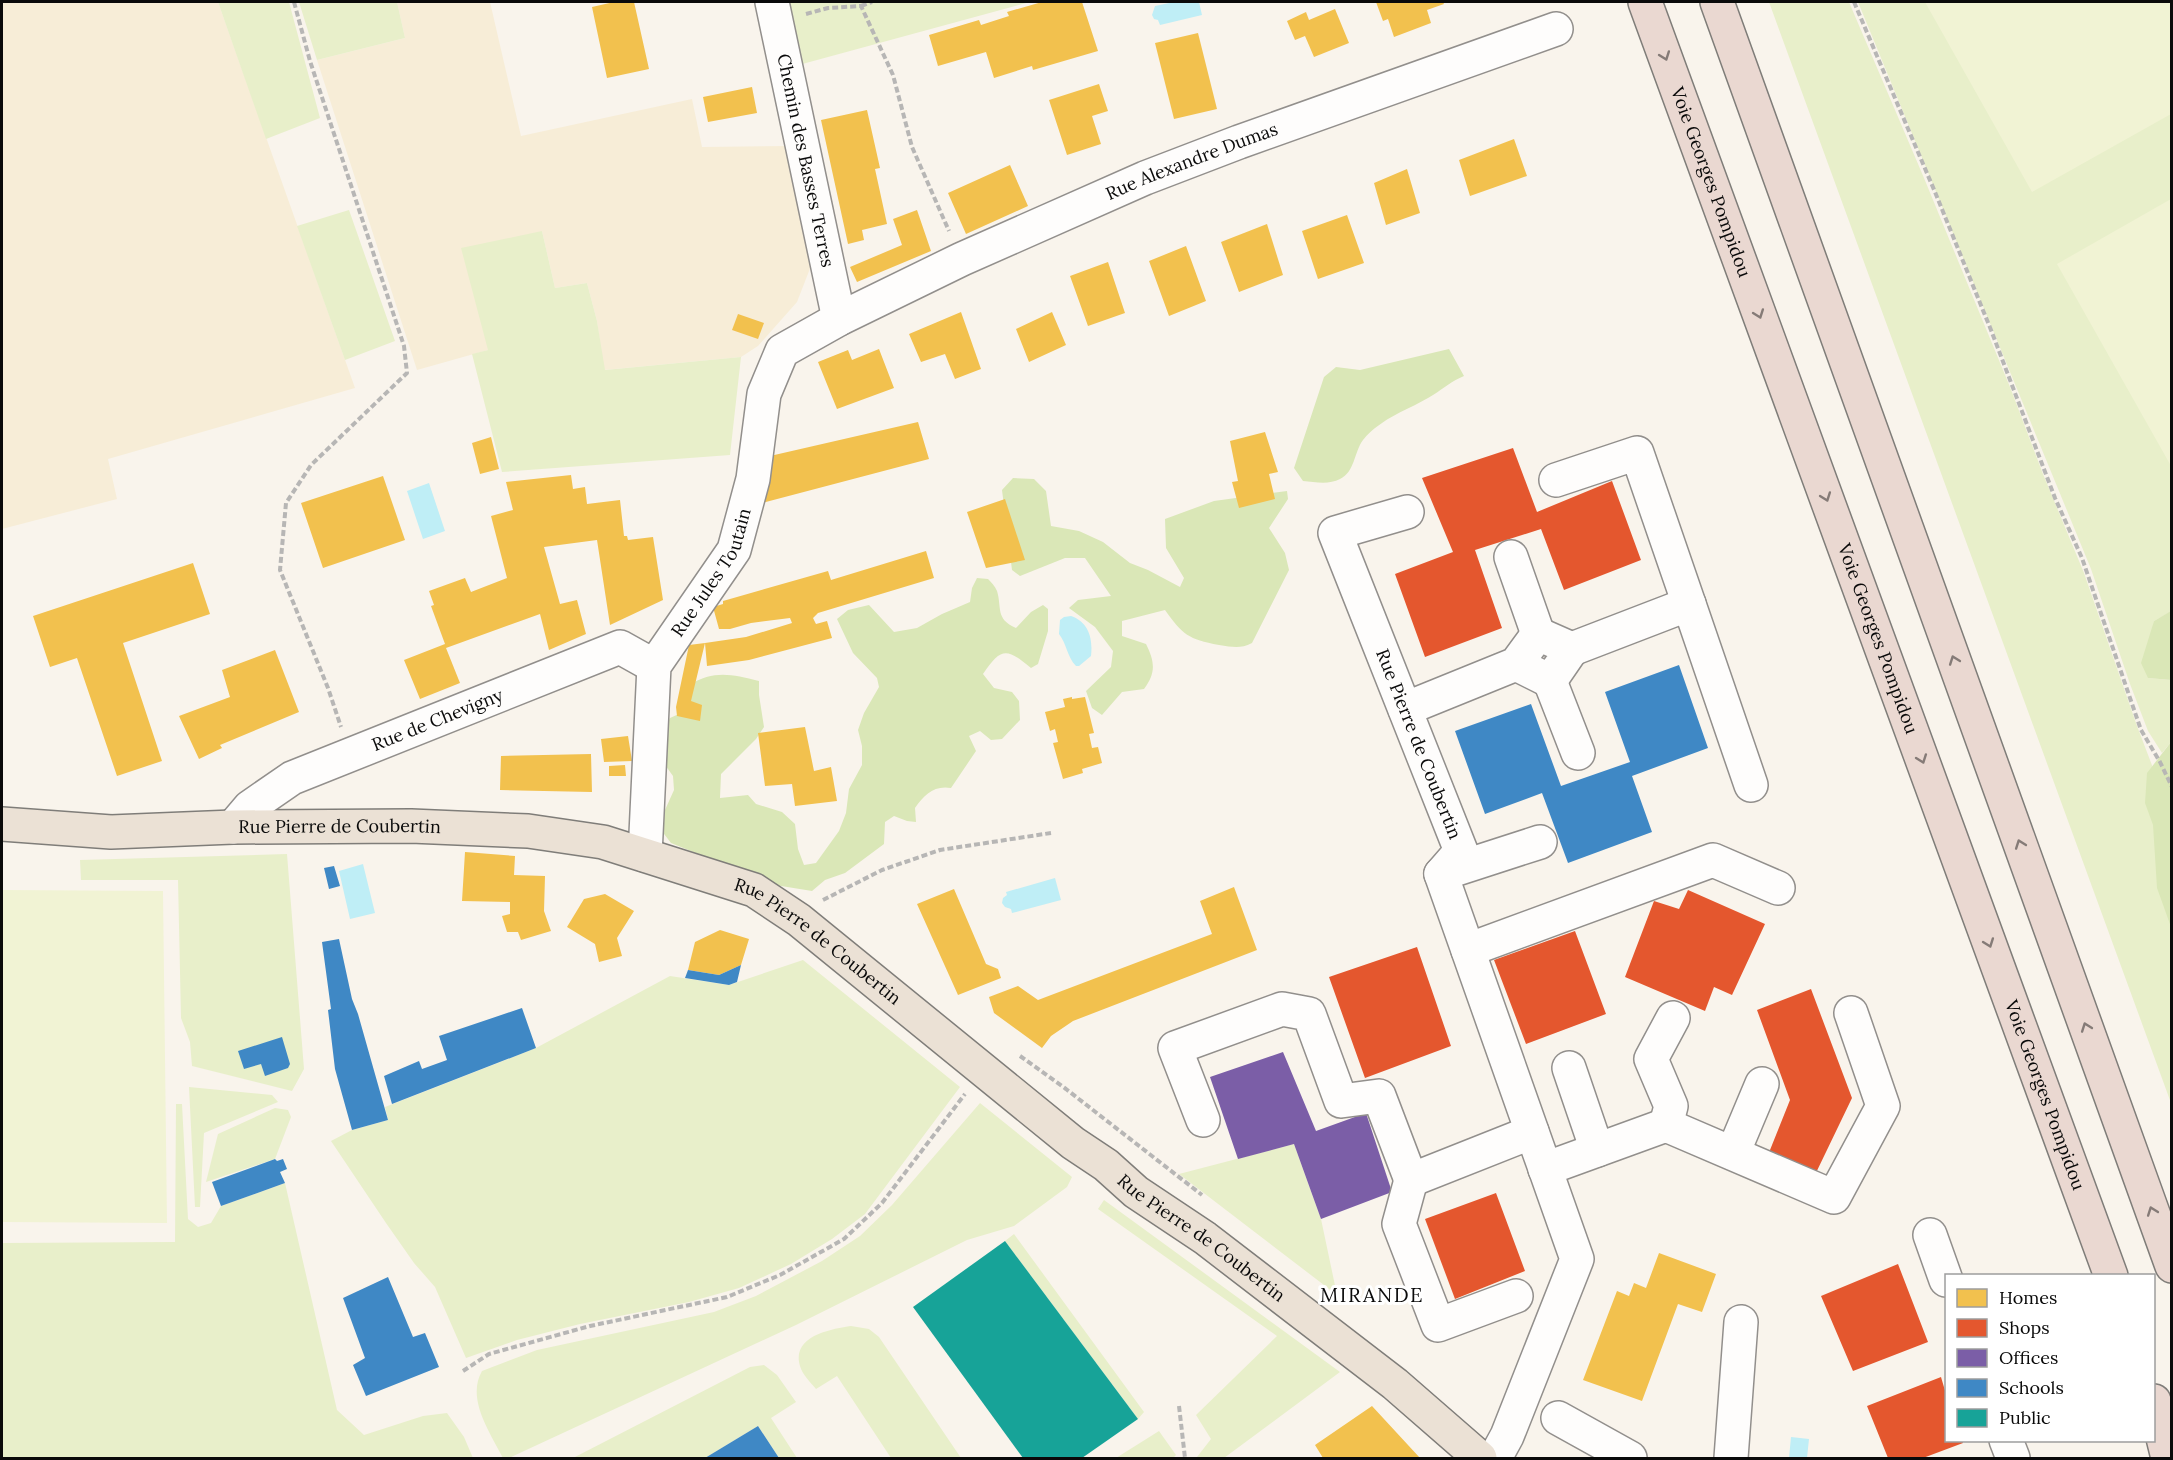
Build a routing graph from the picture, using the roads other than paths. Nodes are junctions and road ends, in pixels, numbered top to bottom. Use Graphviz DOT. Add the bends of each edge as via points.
graph roads {
  1 [pos="1645,2"];
  2 [pos="1717,2"];
  3 [pos="774,11"];
  4 [pos="1556,29"];
  5 [pos="838,319"];
  6 [pos="1556,480"];
  7 [pos="1407,512"];
  8 [pos="1511,556"];
  9 [pos="1689,604"];
  10 [pos="1538,634"];
  11 [pos="1572,649"];
  12 [pos="1516,664"];
  13 [pos="654,666"];
  14 [pos="1550,681"];
  15 [pos="1404,709"];
  16 [pos="1578,753"];
  17 [pos="1751,785"];
  18 [pos="2,824"];
  19 [pos="233,828"];
  20 [pos="1540,842"];
  21 [pos="645,855"];
  22 [pos="1442,874"];
  23 [pos="1778,888"];
  24 [pos="1468,950"];
  25 [pos="1851,1013"];
  26 [pos="1673,1018"];
  27 [pos="1569,1068"];
  28 [pos="1761,1084"];
  29 [pos="1203,1120"];
  30 [pos="1666,1125"];
  31 [pos="1532,1132"];
  32 [pos="1597,1150"];
  33 [pos="1733,1154"];
  34 [pos="1545,1169"];
  35 [pos="1411,1180"];
  36 [pos="1930,1235"];
  37 [pos="2172,1266"];
  38 [pos="2111,1274"];
  39 [pos="1945,1275"];
  40 [pos="1516,1296"];
  41 [pos="1741,1322"];
  42 [pos="2155,1394"];
  43 [pos="2155,1405"];
  44 [pos="1558,1418"];
  45 [pos="2172,1436"];
  46 [pos="2007,1442"];
  47 [pos="1480,1458"];
  48 [pos="1495,1458"];
  49 [pos="1630,1458"];
  50 [pos="1731,1458"];
  51 [pos="2013,1458"];
  52 [pos="2168,1458"];
  1 -- 38 [label="highway, Voie Georges Pompidou, one-way"];
  37 -- 2 [label="highway, one-way"];
  3 -- 5 [label="street, Chemin des Basses Terres"];
  4 -- 5 [label="street, Rue Alexandre Dumas" via="1145,178"];
  5 -- 13 [label="street, Rue Jules Toutain" via="782,351 764,394 753,478 734,550"];
  6 -- 9 [label="street" via="1636,453"];
  7 -- 15 [label="street, Rue Pierre de Coubertin" via="1335,533"];
  8 -- 10 [label="street"];
  9 -- 11 [label="street"];
  9 -- 17 [label="street"];
  10 -- 11 [label="street"];
  10 -- 12 [label="street"];
  11 -- 14 [label="street"];
  12 -- 14 [label="street"];
  12 -- 15 [label="street"];
  13 -- 19 [label="street, Rue de Chevigny" via="620,647 292,777 250,807"];
  13 -- 21 [label="street"];
  14 -- 16 [label="street"];
  15 -- 22 [label="street, Rue Pierre de Coubertin" via="1461,851"];
  18 -- 19 [label="main road, Rue Pierre de Coubertin" via="111,832"];
  19 -- 21 [label="main road, Rue Pierre de Coubertin" via="411,826 528,831 603,842"];
  20 -- 22 [label="street"];
  21 -- 47 [label="main road, Rue Pierre de Coubertin" via="754,890 799,920 1073,1143 1205,1238 1395,1384"];
  22 -- 24 [label="street"];
  23 -- 24 [label="street" via="1713,860"];
  24 -- 31 [label="street"];
  25 -- 33 [label="street" via="1883,1106 1834,1197"];
  26 -- 30 [label="street" via="1652,1059 1671,1106"];
  27 -- 32 [label="street"];
  28 -- 33 [label="street"];
  29 -- 35 [label="street" via="1176,1048 1282,1009 1309,1014 1341,1101 1379,1096"];
  30 -- 32 [label="street"];
  30 -- 33 [label="street"];
  31 -- 34 [label="street"];
  31 -- 35 [label="street"];
  32 -- 34 [label="street"];
  34 -- 48 [label="street" via="1577,1259"];
  35 -- 40 [label="street" via="1399,1224 1438,1325"];
  36 -- 39 [label="street"];
  41 -- 50 [label="street"];
  42 -- 45 [label="highway"];
  43 -- 52 [label="highway"];
  44 -- 49 [label="street"];
  46 -- 51 [label="street"];
}
